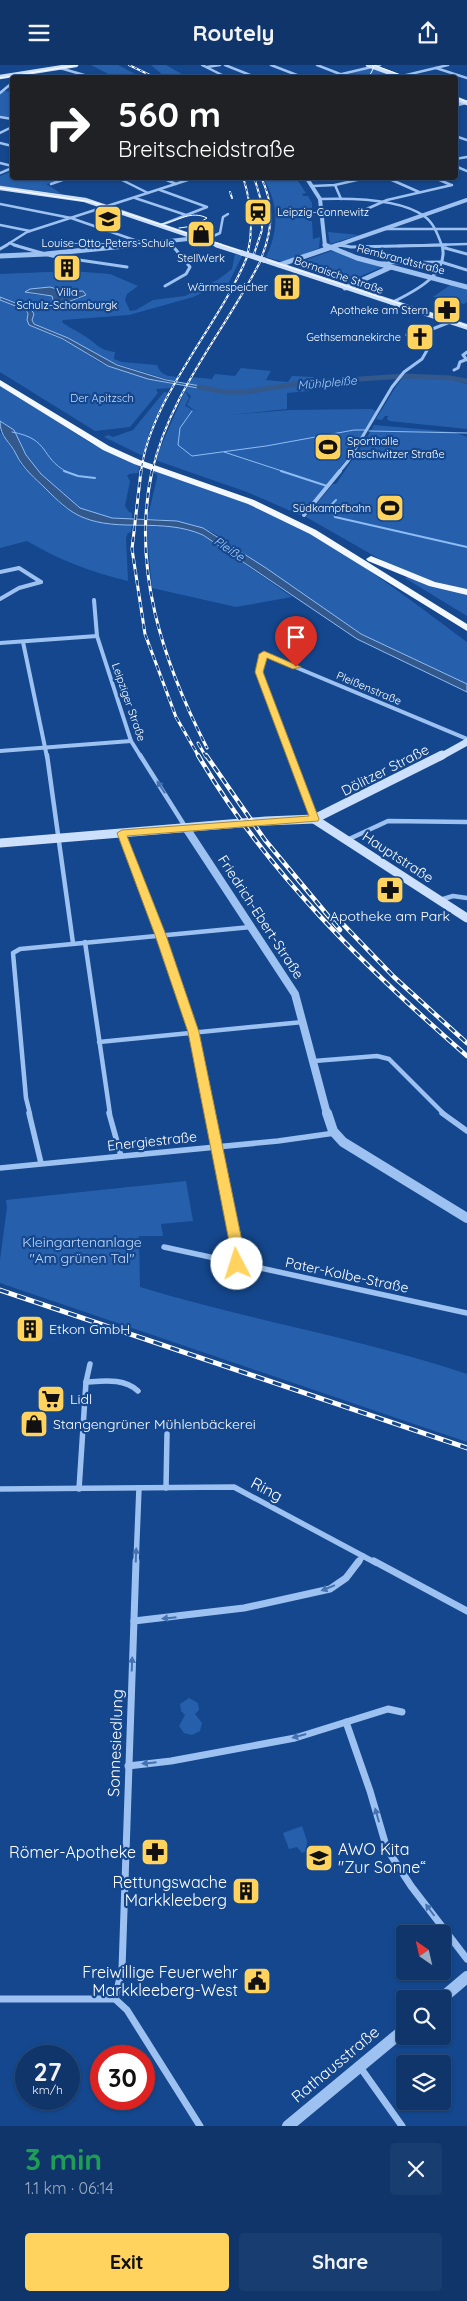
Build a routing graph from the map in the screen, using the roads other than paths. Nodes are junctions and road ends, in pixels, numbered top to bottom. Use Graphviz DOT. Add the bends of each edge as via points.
graph roads {
  1 [pos="76,65"];
  2 [pos="202,65"];
  3 [pos="220,65"];
  4 [pos="225,65"];
  5 [pos="271,65"];
  6 [pos="317,65"];
  7 [pos="375,65"];
  8 [pos="448,65"];
  9 [pos="206,67"];
  10 [pos="60,68"];
  11 [pos="435,68"];
  12 [pos="23,75"];
  13 [pos="84,75"];
  14 [pos="222,75"];
  15 [pos="250,75"];
  16 [pos="297,75"];
  17 [pos="341,75"];
  18 [pos="398,75"];
  19 [pos="410,75"];
  20 [pos="457,75"];
  21 [pos="10,85"];
  22 [pos="0,93"];
  23 [pos="62,180"];
  24 [pos="122,180"];
  25 [pos="167,180"];
  26 [pos="188,180"];
  27 [pos="308,180"];
  28 [pos="357,180"];
  29 [pos="392,180"];
  30 [pos="441,180"];
  31 [pos="51,184"];
  32 [pos="177,184"];
  33 [pos="335,185"];
  34 [pos="313,186"];
  35 [pos="0,188"];
  36 [pos="159,190"];
  37 [pos="148,193"];
  38 [pos="420,193"];
  39 [pos="135,198"];
  40 [pos="320,199"];
  41 [pos="341,199"];
  42 [pos="467,200"];
  43 [pos="379,203"];
  44 [pos="0,204"];
  45 [pos="106,207"];
  46 [pos="360,212"];
  47 [pos="228,214"];
  48 [pos="187,215"];
  49 [pos="423,215"];
  50 [pos="71,218"];
  51 [pos="0,225"];
  52 [pos="161,225"];
  53 [pos="386,229"];
  54 [pos="467,229"];
  55 [pos="436,230"];
  56 [pos="31,231"];
  57 [pos="199,238"];
  58 [pos="169,241"];
  59 [pos="9,243"];
  60 [pos="143,243"];
  61 [pos="467,244"];
  62 [pos="340,245"];
  63 [pos="444,246"];
  64 [pos="0,249"];
  65 [pos="329,249"];
  66 [pos="46,254"];
  67 [pos="467,254"];
  68 [pos="0,256"];
  69 [pos="441,262"];
  70 [pos="376,263"];
  71 [pos="281,266"];
  72 [pos="127,267"];
  73 [pos="390,267"];
  74 [pos="467,270"];
  75 [pos="432,278"];
  76 [pos="165,286"];
  77 [pos="345,287"];
  78 [pos="467,287"];
  79 [pos="390,303"];
  80 [pos="465,319"];
  81 [pos="454,323"];
  82 [pos="467,327"];
  83 [pos="430,330"];
  84 [pos="407,335"];
  85 [pos="467,352"];
  86 [pos="466,360"];
  87 [pos="454,369"];
  88 [pos="0,375"];
  89 [pos="0,382"];
  90 [pos="304,515"];
  91 [pos="370,558"];
  92 [pos="0,571"];
  93 [pos="467,592"];
  94 [pos="412,593"];
  95 [pos="0,599"];
  96 [pos="94,600"];
  97 [pos="467,619"];
  98 [pos="467,628"];
  99 [pos="97,636"];
  100 [pos="467,638"];
  101 [pos="23,642"];
  102 [pos="0,643"];
  103 [pos="467,740"];
  104 [pos="131,741"];
  105 [pos="46,747"];
  106 [pos="0,751"];
  107 [pos="330,813"];
  108 [pos="314,819"];
  109 [pos="467,822"];
  110 [pos="186,828"];
  111 [pos="331,830"];
  112 [pos="122,833"];
  113 [pos="58,838"];
  114 [pos="347,840"];
  115 [pos="0,843"];
  116 [pos="467,898"];
  117 [pos="440,900"];
  118 [pos="467,918"];
  119 [pos="251,927"];
  120 [pos="160,935"];
  121 [pos="85,942"];
  122 [pos="73,943"];
  123 [pos="303,1022"];
  124 [pos="193,1032"];
  125 [pos="100,1042"];
  126 [pos="314,1061"];
  127 [pos="467,1131"];
  128 [pos="335,1133"];
  129 [pos="216,1146"];
  130 [pos="121,1156"];
  131 [pos="41,1163"];
  132 [pos="0,1168"];
  133 [pos="467,1218"];
  134 [pos="164,1247"];
  135 [pos="237,1264"];
  136 [pos="467,1313"];
  137 [pos="90,1364"];
  138 [pos="86,1382"];
  139 [pos="138,1391"];
  140 [pos="167,1434"];
  141 [pos="139,1488"];
  142 [pos="166,1488"];
  143 [pos="0,1489"];
  144 [pos="79,1489"];
  145 [pos="363,1556"];
  146 [pos="467,1611"];
  147 [pos="134,1621"];
  148 [pos="402,1712"];
  149 [pos="346,1722"];
  150 [pos="128,1766"];
  151 [pos="467,1959"];
  152 [pos="467,1977"];
  153 [pos="451,1991"];
  154 [pos="0,1999"];
  155 [pos="115,1999"];
  156 [pos="396,2037"];
  157 [pos="360,2067"];
  158 [pos="200,2126"];
  159 [pos="288,2126"];
  160 [pos="402,2126"];
  1 -- 10 [label="main road"];
  2 -- 9 [label="street"];
  3 -- 9 [label="street"];
  4 -- 15 [label="street"];
  5 -- 16 [label="street"];
  6 -- 17 [label="street"];
  7 -- 17 [label="street"];
  7 -- 18 [label="main road"];
  8 -- 11 [label="street"];
  9 -- 14 [label="street"];
  10 -- 12 [label="main road"];
  10 -- 13 [label="street"];
  11 -- 19 [label="street"];
  11 -- 20 [label="street"];
  21 -- 22 [label="street"];
  23 -- 31 [label="street"];
  24 -- 37 [label="street"];
  25 -- 32 [label="street"];
  26 -- 32 [label="street"];
  27 -- 34 [label="street"];
  28 -- 33 [label="street"];
  29 -- 38 [label="street"];
  30 -- 38 [label="street" via="452,185"];
  32 -- 36 [label="street"];
  33 -- 34 [label="street"];
  33 -- 41 [label="street"];
  34 -- 40 [label="street"];
  35 -- 45 [label="main road, Bornaische Straße" via="75,198"];
  36 -- 37 [label="street"];
  36 -- 48 [label="street" via="207,207"];
  37 -- 39 [label="street"];
  38 -- 43 [label="street"];
  39 -- 45 [label="street"];
  39 -- 48 [label="street"];
  40 -- 41 [label="street"];
  40 -- 65 [label="street" via="324,244"];
  41 -- 43 [label="street"];
  42 -- 49 [label="street"];
  43 -- 46 [label="street"];
  43 -- 49 [label="street"];
  44 -- 50 [label="street"];
  45 -- 50 [label="street"];
  45 -- 52 [label="main road, Bornaische Straße"];
  47 -- 57 [label="street" via="223,217 218,235"];
  48 -- 52 [label="street"];
  49 -- 53 [label="street"];
  49 -- 55 [label="street"];
  50 -- 56 [label="street"];
  50 -- 60 [label="street"];
  51 -- 56 [label="street"];
  52 -- 57 [label="main road, Bornaische Straße"];
  53 -- 55 [label="street"];
  53 -- 62 [label="street"];
  54 -- 55 [label="street"];
  55 -- 63 [label="street"];
  56 -- 59 [label="street"];
  57 -- 58 [label="street"];
  57 -- 71 [label="main road, Bornaische Straße, bridge"];
  58 -- 60 [label="street"];
  58 -- 76 [label="street" via="190,267 186,274"];
  59 -- 64 [label="street"];
  59 -- 66 [label="street"];
  60 -- 66 [label="street"];
  61 -- 63 [label="street"];
  62 -- 63 [label="street"];
  62 -- 65 [label="street"];
  63 -- 67 [label="street"];
  63 -- 69 [label="street"];
  65 -- 70 [label="street, Rembrandtstraße"];
  65 -- 71 [label="street"];
  66 -- 68 [label="street"];
  66 -- 72 [label="street"];
  69 -- 70 [label="street"];
  69 -- 74 [label="street"];
  69 -- 75 [label="street"];
  70 -- 73 [label="street, Rembrandtstraße"];
  71 -- 77 [label="main road, Bornaische Straße"];
  73 -- 75 [label="street, Rembrandtstraße"];
  73 -- 77 [label="street"];
  75 -- 78 [label="street, Rembrandtstraße"];
  75 -- 79 [label="street"];
  77 -- 79 [label="main road, Bornaische Straße"];
  79 -- 81 [label="main road, Bornaische Straße"];
  80 -- 81 [label="main road"];
  81 -- 82 [label="main road, Bornaische Straße"];
  81 -- 83 [label="street"];
  83 -- 84 [label="street"];
  83 -- 90 [label="street" via="430,345 425,354 403,374 336,478"];
  85 -- 86 [label="street" via="463,355"];
  86 -- 87 [label="street"];
  88 -- 91 [label="highway" via="120,448 274,506"];
  89 -- 94 [label="highway" via="106,448 280,515"];
  91 -- 93 [label="highway" via="432,584"];
  91 -- 97 [label="highway"];
  92 -- 95 [label="street" via="19,568 41,582 19,588"];
  94 -- 98 [label="highway"];
  94 -- 100 [label="highway" via="427,609"];
  96 -- 99 [label="street, Leipziger Straße"];
  99 -- 101 [label="street"];
  99 -- 104 [label="street, Leipziger Straße"];
  101 -- 102 [label="street"];
  101 -- 105 [label="street"];
  103 -- 107 [label="main road, Dölitzer Straße"];
  103 -- 108 [label="street, Pleißenstraße" via="264,654 259,672"];
  104 -- 105 [label="street"];
  110 -- 104 [label="street, Leipziger Straße, one-way"];
  105 -- 106 [label="street"];
  105 -- 113 [label="street"];
  107 -- 108 [label="main road, Dölitzer Straße"];
  107 -- 111 [label="main road" via="328,822"];
  108 -- 110 [label="main road, Dölitzer Straße"];
  108 -- 111 [label="main road, Hauptstraße"];
  109 -- 114 [label="street" via="383,822"];
  110 -- 112 [label="main road, Dölitzer Straße"];
  110 -- 119 [label="street, Friedrich-Ebert-Straße"];
  111 -- 114 [label="main road, Hauptstraße"];
  112 -- 113 [label="main road, Dölitzer Straße"];
  112 -- 120 [label="street"];
  113 -- 115 [label="main road, Dölitzer Straße"];
  113 -- 122 [label="street"];
  114 -- 117 [label="main road, Hauptstraße"];
  116 -- 117 [label="street" via="453,896"];
  117 -- 118 [label="main road, Hauptstraße"];
  119 -- 120 [label="street"];
  119 -- 123 [label="street, Friedrich-Ebert-Straße" via="292,989"];
  120 -- 121 [label="street"];
  120 -- 124 [label="street"];
  121 -- 122 [label="street"];
  121 -- 125 [label="street"];
  122 -- 131 [label="street" via="13,953 26,1099"];
  123 -- 124 [label="street"];
  123 -- 126 [label="street, Friedrich-Ebert-Straße"];
  124 -- 125 [label="street"];
  124 -- 129 [label="street"];
  125 -- 130 [label="street" via="109,1111"];
  126 -- 127 [label="street" via="377,1056 389,1059 436,1109"];
  126 -- 128 [label="street, Friedrich-Ebert-Straße"];
  128 -- 129 [label="street, Energiestraße"];
  128 -- 133 [label="street"];
  129 -- 130 [label="street, Energiestraße"];
  129 -- 135 [label="street" via="236,1241"];
  130 -- 131 [label="street, Energiestraße"];
  131 -- 132 [label="street, Energiestraße"];
  134 -- 135 [label="street, Pater-Kolbe-Straße"];
  135 -- 136 [label="street, Pater-Kolbe-Straße"];
  137 -- 138 [label="street"];
  138 -- 139 [label="street" via="117,1381"];
  138 -- 144 [label="street"];
  140 -- 142 [label="street"];
  141 -- 142 [label="street, Ring"];
  141 -- 144 [label="street, Ring"];
  147 -- 141 [label="street, Sonnesiedlung, one-way"];
  142 -- 145 [label="street, Ring" via="234,1487"];
  143 -- 144 [label="street, Ring"];
  145 -- 146 [label="street, Ring"];
  145 -- 147 [label="street, one-way" via="346,1578 330,1589 244,1608"];
  150 -- 147 [label="street, Sonnesiedlung, one-way"];
  148 -- 149 [label="street" via="388,1709"];
  149 -- 150 [label="street, one-way" via="222,1754"];
  151 -- 149 [label="street, one-way" via="387,1849"];
  150 -- 155 [label="street, Sonnesiedlung" via="122,1969"];
  152 -- 153 [label="street"];
  154 -- 155 [label="street"];
  155 -- 158 [label="street" via="126,2010"];
  156 -- 157 [label="street, Rathausstraße"];
  157 -- 159 [label="street, Rathausstraße"];
  157 -- 160 [label="street"];
}
